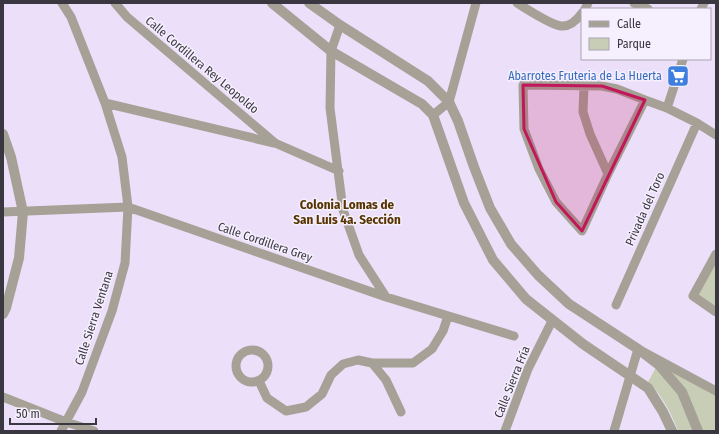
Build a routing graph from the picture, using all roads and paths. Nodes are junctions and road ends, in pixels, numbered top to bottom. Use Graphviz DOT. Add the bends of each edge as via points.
graph roads {
  1 [pos="62,3"];
  2 [pos="115,3"];
  3 [pos="272,3"];
  4 [pos="309,3"];
  5 [pos="476,3"];
  6 [pos="517,3"];
  7 [pos="634,3"];
  8 [pos="646,8"];
  9 [pos="581,14"];
  10 [pos="340,25"];
  11 [pos="331,51"];
  12 [pos="683,60"];
  13 [pos="584,86"];
  14 [pos="645,100"];
  15 [pos="449,102"];
  16 [pos="105,103"];
  17 [pos="667,108"];
  18 [pos="433,115"];
  19 [pos="697,123"];
  20 [pos="3,134"];
  21 [pos="716,135"];
  22 [pos="275,143"];
  23 [pos="339,171"];
  24 [pos="608,174"];
  25 [pos="128,207"];
  26 [pos="3,212"];
  27 [pos="23,212"];
  28 [pos="716,254"];
  29 [pos="386,297"];
  30 [pos="616,305"];
  31 [pos="716,312"];
  32 [pos="3,314"];
  33 [pos="448,316"];
  34 [pos="552,321"];
  35 [pos="514,336"];
  36 [pos="638,349"];
  37 [pos="372,363"];
  38 [pos="630,375"];
  39 [pos="258,381"];
  40 [pos="716,391"];
  41 [pos="3,397"];
  42 [pos="401,412"];
  43 [pos="66,422"];
  44 [pos="61,431"];
  45 [pos="94,431"];
  46 [pos="505,431"];
  47 [pos="614,431"];
  48 [pos="672,431"];
  49 [pos="698,431"];
  1 -- 16 [label="street, Calle Sierra Ventana" via="71,17"];
  2 -- 22 [label="street, Calle Cordillera Rey Leopoldo"];
  3 -- 11 [label="street"];
  4 -- 10 [label="street"];
  5 -- 15 [label="street"];
  6 -- 9 [label="street" via="561,26 577,20"];
  7 -- 8 [label="street"];
  10 -- 11 [label="street"];
  10 -- 15 [label="street" via="428,81"];
  11 -- 18 [label="street" via="422,104"];
  11 -- 23 [label="street" via="330,108"];
  12 -- 17 [label="street"];
  13 -- 14 [label="street" via="618,88"];
  13 -- 24 [label="street" via="583,112"];
  13 -- 24 [label="street" via="522,86 524,129 539,169 556,202 582,231"];
  14 -- 17 [label="street"];
  14 -- 24 [label="street"];
  15 -- 18 [label="street"];
  15 -- 36 [label="street" via="490,208 511,244 568,304"];
  16 -- 22 [label="street, Calle Cordillera Rey Leopoldo"];
  16 -- 25 [label="street, Calle Sierra Ventana" via="122,157"];
  17 -- 19 [label="street"];
  18 -- 34 [label="street" via="464,203 493,260 526,299"];
  19 -- 21 [label="street"];
  19 -- 30 [label="street, Privada del Toro"];
  20 -- 27 [label="street" via="11,157"];
  22 -- 23 [label="street, Calle Cordillera Rey Leopoldo"];
  23 -- 29 [label="street" via="343,210 359,254"];
  25 -- 27 [label="street, Calle Cordillera Grey"];
  25 -- 29 [label="street, Calle Cordillera Grey"];
  25 -- 43 [label="street, Calle Sierra Ventana" via="125,263 112,311 82,392"];
  26 -- 27 [label="street, Calle Cordillera Grey"];
  27 -- 32 [label="street" via="19,258"];
  28 -- 31 [label="street" via="693,296"];
  29 -- 33 [label="street, Calle Cordillera Grey"];
  33 -- 35 [label="street, Calle Cordillera Grey"];
  33 -- 37 [label="street" via="443,331 432,349 413,363"];
  34 -- 38 [label="street"];
  34 -- 46 [label="street, Calle Sierra Fría" via="528,369"];
  36 -- 38 [label="street"];
  36 -- 40 [label="street"];
  36 -- 49 [label="street" via="659,365 682,392"];
  37 -- 39 [label="street" via="358,360 343,364 331,375 322,394 306,407 286,411 267,398"];
  37 -- 42 [label="street" via="386,380"];
  38 -- 47 [label="street"];
  38 -- 48 [label="street" via="648,388"];
  41 -- 43 [label="street"];
  43 -- 44 [label="street, Calle Sierra Ventana"];
  43 -- 45 [label="street"];
}
